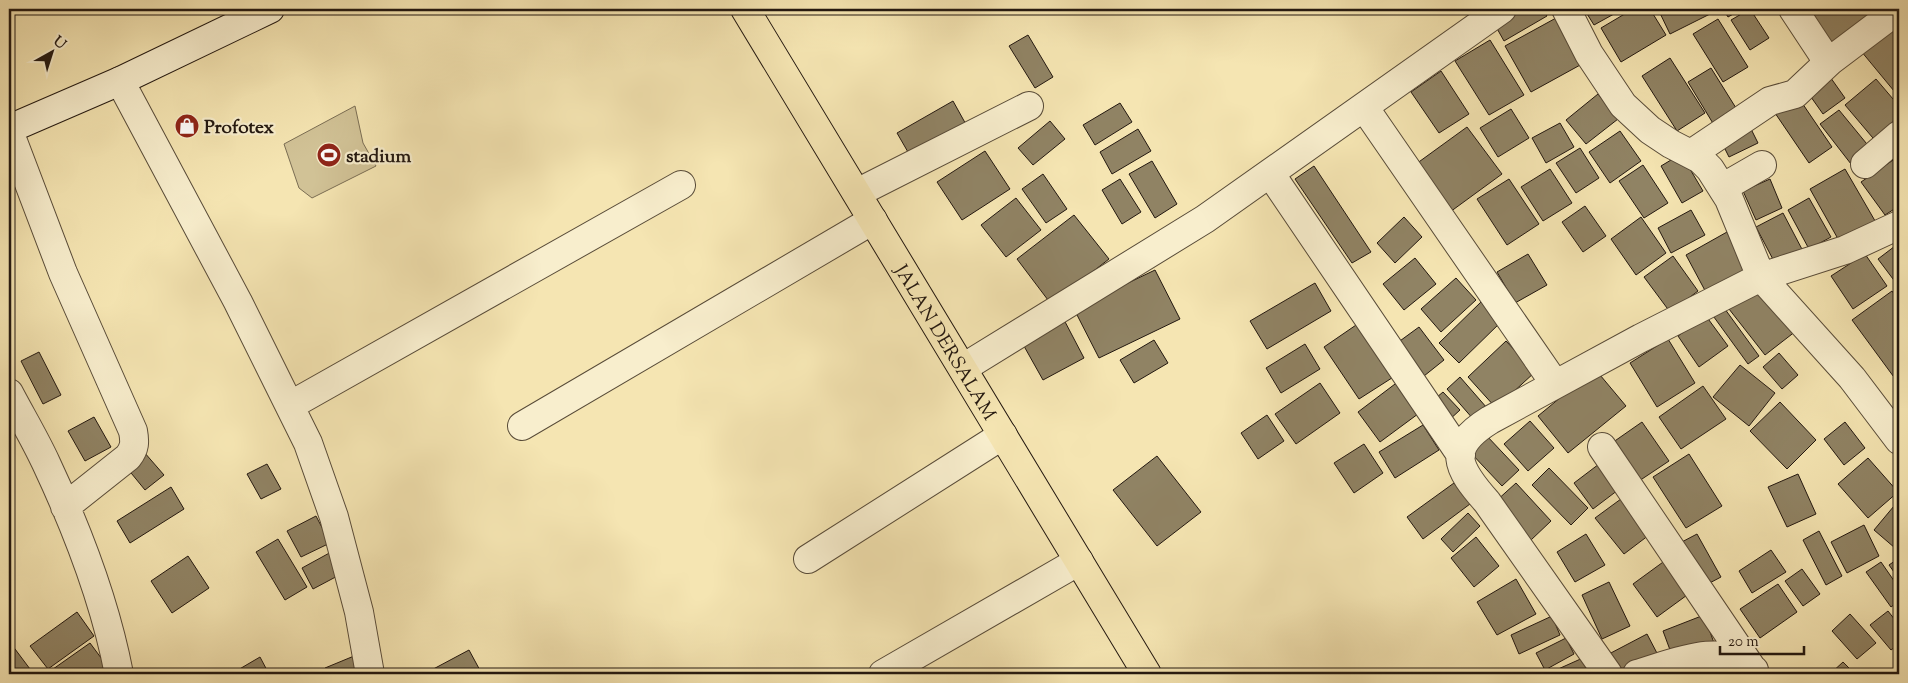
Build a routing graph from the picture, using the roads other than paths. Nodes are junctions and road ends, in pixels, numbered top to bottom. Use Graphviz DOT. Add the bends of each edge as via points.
graph roads {
  1 [pos="270,9"];
  2 [pos="745,9"];
  3 [pos="1502,9"];
  4 [pos="1566,9"];
  5 [pos="1793,9"];
  6 [pos="1899,9"];
  7 [pos="1830,61"];
  8 [pos="120,81"];
  9 [pos="1029,106"];
  10 [pos="1364,107"];
  11 [pos="9,130"];
  12 [pos="1899,135"];
  13 [pos="1690,154"];
  14 [pos="1865,164"];
  15 [pos="1762,165"];
  16 [pos="1270,173"];
  17 [pos="681,185"];
  18 [pos="1722,188"];
  19 [pos="857,193"];
  20 [pos="873,220"];
  21 [pos="1899,225"];
  22 [pos="1761,277"];
  23 [pos="963,368"];
  24 [pos="1555,384"];
  25 [pos="9,392"];
  26 [pos="291,405"];
  27 [pos="522,426"];
  28 [pos="1003,435"];
  29 [pos="1899,440"];
  30 [pos="1602,447"];
  31 [pos="1461,455"];
  32 [pos="65,507"];
  33 [pos="808,559"];
  34 [pos="1079,561"];
  35 [pos="1755,671"];
  36 [pos="120,674"];
  37 [pos="370,674"];
  38 [pos="883,674"];
  39 [pos="1147,674"];
  40 [pos="1608,674"];
  41 [pos="1637,674"];
  1 -- 8 [label="street"];
  2 -- 19 [label="main road, JALAN DERSALAM"];
  3 -- 10 [label="street"];
  4 -- 13 [label="street" via="1589,54 1623,105 1650,130"];
  5 -- 7 [label="street"];
  6 -- 7 [label="street"];
  7 -- 13 [label="street" via="1794,94 1770,101"];
  8 -- 11 [label="street"];
  8 -- 26 [label="street"];
  9 -- 19 [label="street"];
  10 -- 16 [label="street"];
  10 -- 24 [label="street"];
  11 -- 32 [label="street" via="64,273 133,431 135,444 128,458"];
  12 -- 14 [label="street"];
  13 -- 18 [label="street" via="1705,163"];
  15 -- 18 [label="street"];
  16 -- 23 [label="street" via="1205,219"];
  16 -- 31 [label="street"];
  17 -- 26 [label="street"];
  18 -- 22 [label="street"];
  19 -- 20 [label="main road, JALAN DERSALAM"];
  20 -- 23 [label="main road, JALAN DERSALAM"];
  20 -- 27 [label="street"];
  21 -- 22 [label="street" via="1844,250"];
  22 -- 24 [label="street"];
  22 -- 29 [label="street" via="1852,378"];
  23 -- 28 [label="main road, JALAN DERSALAM"];
  24 -- 31 [label="street" via="1475,430 1467,438"];
  25 -- 32 [label="street" via="46,462"];
  26 -- 37 [label="street" via="334,517 360,612"];
  28 -- 33 [label="street"];
  28 -- 34 [label="main road, JALAN DERSALAM"];
  30 -- 35 [label="street"];
  31 -- 40 [label="street" via="1462,468 1468,480 1487,502"];
  32 -- 36 [label="street" via="85,552 111,631"];
  34 -- 38 [label="street"];
  34 -- 39 [label="main road, JALAN DERSALAM"];
  35 -- 41 [label="street" via="1733,657 1711,656"];
}
